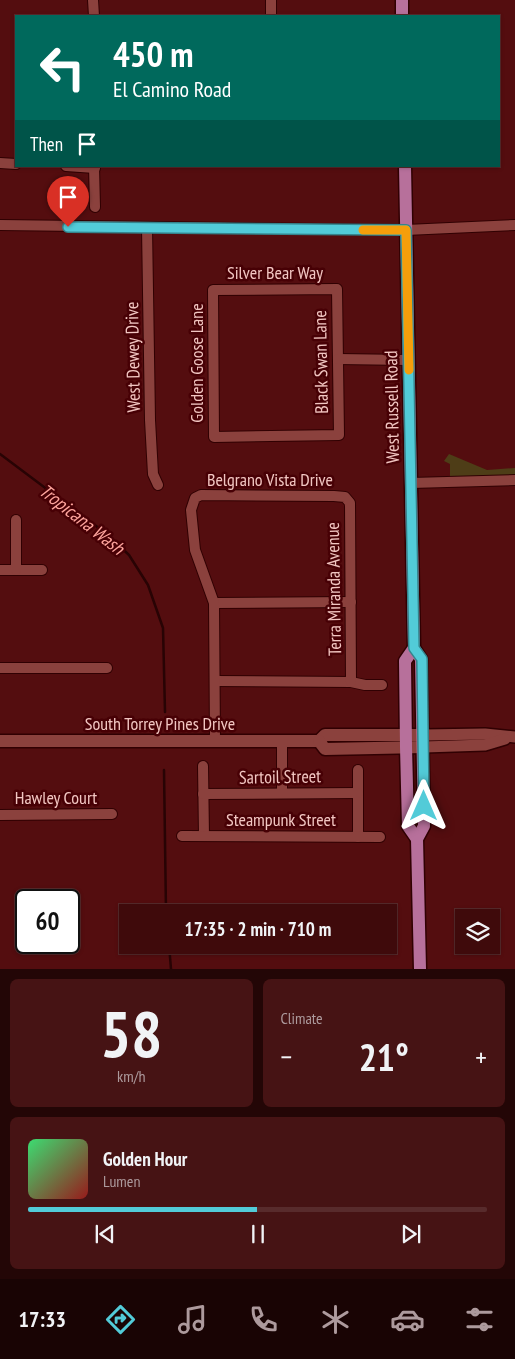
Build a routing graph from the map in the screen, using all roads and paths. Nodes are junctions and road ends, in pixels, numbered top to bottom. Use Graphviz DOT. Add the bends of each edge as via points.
graph roads {
  1 [pos="93,0"];
  2 [pos="271,0"];
  3 [pos="402,0"];
  4 [pos="94,15"];
  5 [pos="271,15"];
  6 [pos="402,15"];
  7 [pos="0,163"];
  8 [pos="15,164"];
  9 [pos="94,167"];
  10 [pos="405,167"];
  11 [pos="95,207"];
  12 [pos="0,225"];
  13 [pos="515,225"];
  14 [pos="147,228"];
  15 [pos="406,230"];
  16 [pos="337,289"];
  17 [pos="213,290"];
  18 [pos="338,359"];
  19 [pos="408,360"];
  20 [pos="338,435"];
  21 [pos="515,480"];
  22 [pos="411,483"];
  23 [pos="158,485"];
  24 [pos="344,497"];
  25 [pos="16,520"];
  26 [pos="0,570"];
  27 [pos="16,570"];
  28 [pos="42,570"];
  29 [pos="351,602"];
  30 [pos="214,603"];
  31 [pos="414,648"];
  32 [pos="0,668"];
  33 [pos="107,668"];
  34 [pos="214,681"];
  35 [pos="352,682"];
  36 [pos="382,685"];
  37 [pos="513,737"];
  38 [pos="0,741"];
  39 [pos="215,741"];
  40 [pos="282,741"];
  41 [pos="406,741"];
  42 [pos="424,741"];
  43 [pos="203,766"];
  44 [pos="358,770"];
  45 [pos="282,793"];
  46 [pos="358,793"];
  47 [pos="203,794"];
  48 [pos="112,814"];
  49 [pos="0,815"];
  50 [pos="182,836"];
  51 [pos="204,836"];
  52 [pos="358,837"];
  53 [pos="380,837"];
  54 [pos="417,839"];
  55 [pos="420,969"];
  1 -- 4 [label="street"];
  2 -- 5 [label="street"];
  3 -- 6 [label="main road"];
  7 -- 8 [label="street"];
  9 -- 11 [label="street"];
  10 -- 15 [label="main road, West Russell Road"];
  12 -- 14 [label="street"];
  13 -- 15 [label="street"];
  14 -- 15 [label="street"];
  14 -- 23 [label="street, West Dewey Drive" via="150,420 153,474"];
  15 -- 19 [label="main road, West Russell Road"];
  16 -- 17 [label="street, Silver Bear Way"];
  16 -- 18 [label="street, Black Swan Lane"];
  17 -- 20 [label="street, Golden Goose Lane" via="214,437"];
  18 -- 19 [label="street"];
  18 -- 20 [label="street, Black Swan Lane"];
  19 -- 22 [label="main road, West Russell Road"];
  21 -- 22 [label="street"];
  22 -- 31 [label="main road, West Russell Road"];
  24 -- 29 [label="street, Terra Miranda Avenue" via="350,503"];
  24 -- 30 [label="street, Belgrano Vista Drive" via="201,495 195,498 191,510 195,550"];
  25 -- 27 [label="street"];
  26 -- 27 [label="street"];
  27 -- 28 [label="street"];
  29 -- 30 [label="street"];
  29 -- 35 [label="street, Terra Miranda Avenue"];
  30 -- 34 [label="street"];
  31 -- 41 [label="main road, West Russell Road" via="405,661"];
  31 -- 42 [label="main road, West Russell Road" via="422,659"];
  32 -- 33 [label="street"];
  34 -- 35 [label="street"];
  34 -- 39 [label="street"];
  35 -- 36 [label="street"];
  37 -- 42 [label="street, South Torrey Pines Drive" via="485,745"];
  38 -- 39 [label="main road, South Torrey Pines Drive"];
  39 -- 40 [label="main road, South Torrey Pines Drive"];
  40 -- 41 [label="main road, South Torrey Pines Drive" via="319,741 325,735"];
  40 -- 45 [label="street"];
  41 -- 42 [label="main road, South Torrey Pines Drive"];
  41 -- 54 [label="main road, West Russell Road" via="408,826"];
  42 -- 54 [label="main road, West Russell Road" via="424,826"];
  43 -- 47 [label="street"];
  44 -- 46 [label="street"];
  45 -- 46 [label="street, Sartoil Street"];
  45 -- 47 [label="street, Sartoil Street"];
  46 -- 52 [label="street"];
  47 -- 51 [label="street"];
  48 -- 49 [label="street, Hawley Court"];
  50 -- 51 [label="street, Steampunk Street"];
  51 -- 52 [label="street, Steampunk Street"];
  52 -- 53 [label="street, Steampunk Street"];
  54 -- 55 [label="main road, West Russell Road"];
}
